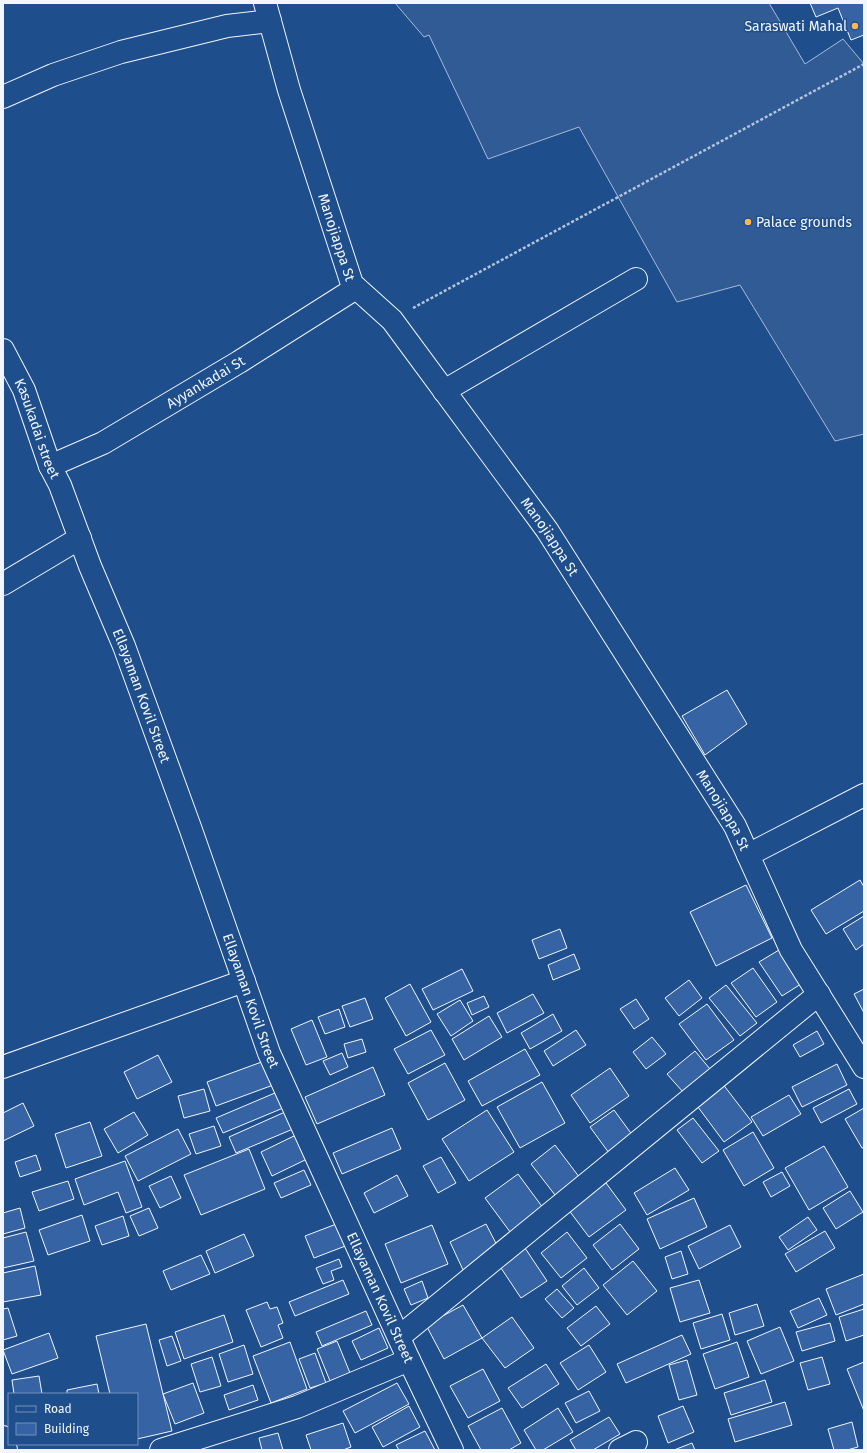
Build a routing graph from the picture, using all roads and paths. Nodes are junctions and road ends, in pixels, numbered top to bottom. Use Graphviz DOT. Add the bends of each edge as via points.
graph roads {
  1 [pos="267,12"];
  2 [pos="864,64"];
  3 [pos="3,97"];
  4 [pos="636,279"];
  5 [pos="356,288"];
  6 [pos="392,320"];
  7 [pos="3,350"];
  8 [pos="444,391"];
  9 [pos="50,466"];
  10 [pos="80,538"];
  11 [pos="3,584"];
  12 [pos="864,796"];
  13 [pos="748,855"];
  14 [pos="244,981"];
  15 [pos="819,994"];
  16 [pos="3,1067"];
  17 [pos="864,1067"];
  18 [pos="399,1337"];
  19 [pos="409,1360"];
  20 [pos="3,1437"];
  21 [pos="6,1450"];
  22 [pos="161,1450"];
  23 [pos="452,1450"];
  1 -- 3 [label="street" via="227,26 121,52 53,75"];
  1 -- 5 [label="street, Manojiappa St" via="289,90 352,284"];
  2 -- 6 [label="path"];
  4 -- 8 [label="street"];
  5 -- 6 [label="street, Manojiappa St"];
  5 -- 9 [label="street, Ayyankadai St" via="103,443"];
  6 -- 8 [label="street, Manojiappa St"];
  7 -- 9 [label="street, Kasukadai street" via="24,390"];
  8 -- 13 [label="street, Manojiappa St" via="547,530 735,826"];
  9 -- 10 [label="street, Kasukadai street"];
  10 -- 11 [label="street"];
  10 -- 14 [label="street, Ellayaman Kovil Street" via="124,646"];
  12 -- 13 [label="street"];
  13 -- 15 [label="street, Manojiappa St" via="791,950"];
  14 -- 16 [label="street"];
  14 -- 18 [label="street, Ellayaman Kovil Street" via="269,1053"];
  15 -- 17 [label="street, Manojiappa St"];
  15 -- 18 [label="street"];
  18 -- 19 [label="street, Ellayaman Kovil Street"];
  19 -- 22 [label="street" via="297,1407"];
  19 -- 23 [label="street, Ellayaman Kovil Street"];
  20 -- 21 [label="street"];
}
